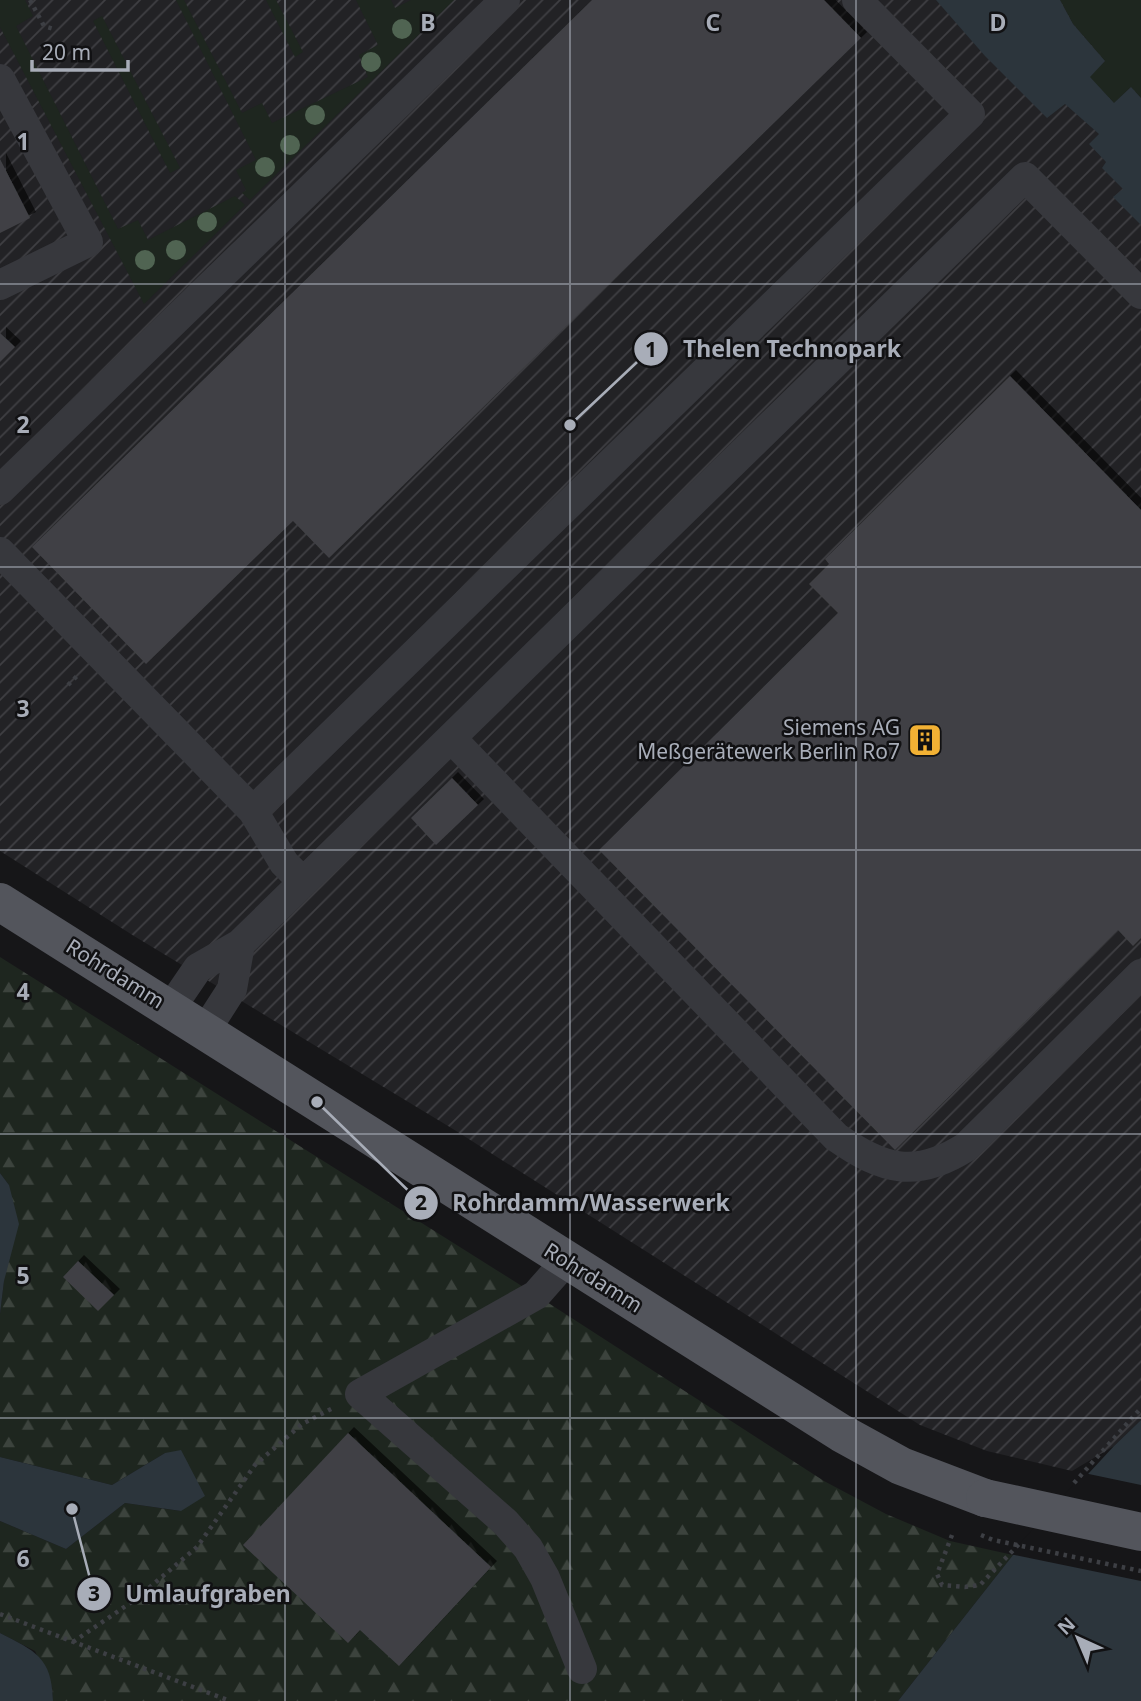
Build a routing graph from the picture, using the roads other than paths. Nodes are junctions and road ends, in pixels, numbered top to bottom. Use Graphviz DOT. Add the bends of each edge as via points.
graph roads {
  1 [pos="505,0"];
  2 [pos="857,0"];
  3 [pos="0,79"];
  4 [pos="0,285"];
  5 [pos="1141,294"];
  6 [pos="0,490"];
  7 [pos="0,552"];
  8 [pos="451,738"];
  9 [pos="253,811"];
  10 [pos="303,882"];
  11 [pos="0,902"];
  12 [pos="240,944"];
  13 [pos="1141,974"];
  14 [pos="170,1009"];
  15 [pos="205,1031"];
  16 [pos="566,1261"];
  17 [pos="1141,1532"];
  18 [pos="582,1670"];
  1 -- 6 [label="lane"];
  2 -- 9 [label="lane" via="970,114"];
  3 -- 4 [label="lane" via="88,242"];
  5 -- 8 [label="lane" via="1026,177"];
  7 -- 9 [label="lane"];
  8 -- 10 [label="lane"];
  8 -- 13 [label="lane" via="836,1137 862,1156 894,1166 921,1166 946,1160 966,1147"];
  9 -- 10 [label="lane" via="284,863"];
  10 -- 12 [label="lane"];
  11 -- 14 [label="main road, Rohrdamm"];
  12 -- 14 [label="lane" via="198,968"];
  12 -- 15 [label="lane" via="232,989"];
  14 -- 15 [label="main road, Rohrdamm"];
  15 -- 16 [label="main road, Rohrdamm"];
  16 -- 17 [label="main road, Rohrdamm, bridge" via="978,1515"];
  16 -- 18 [label="lane" via="536,1295 360,1394 505,1522 528,1549 545,1578"];
}
